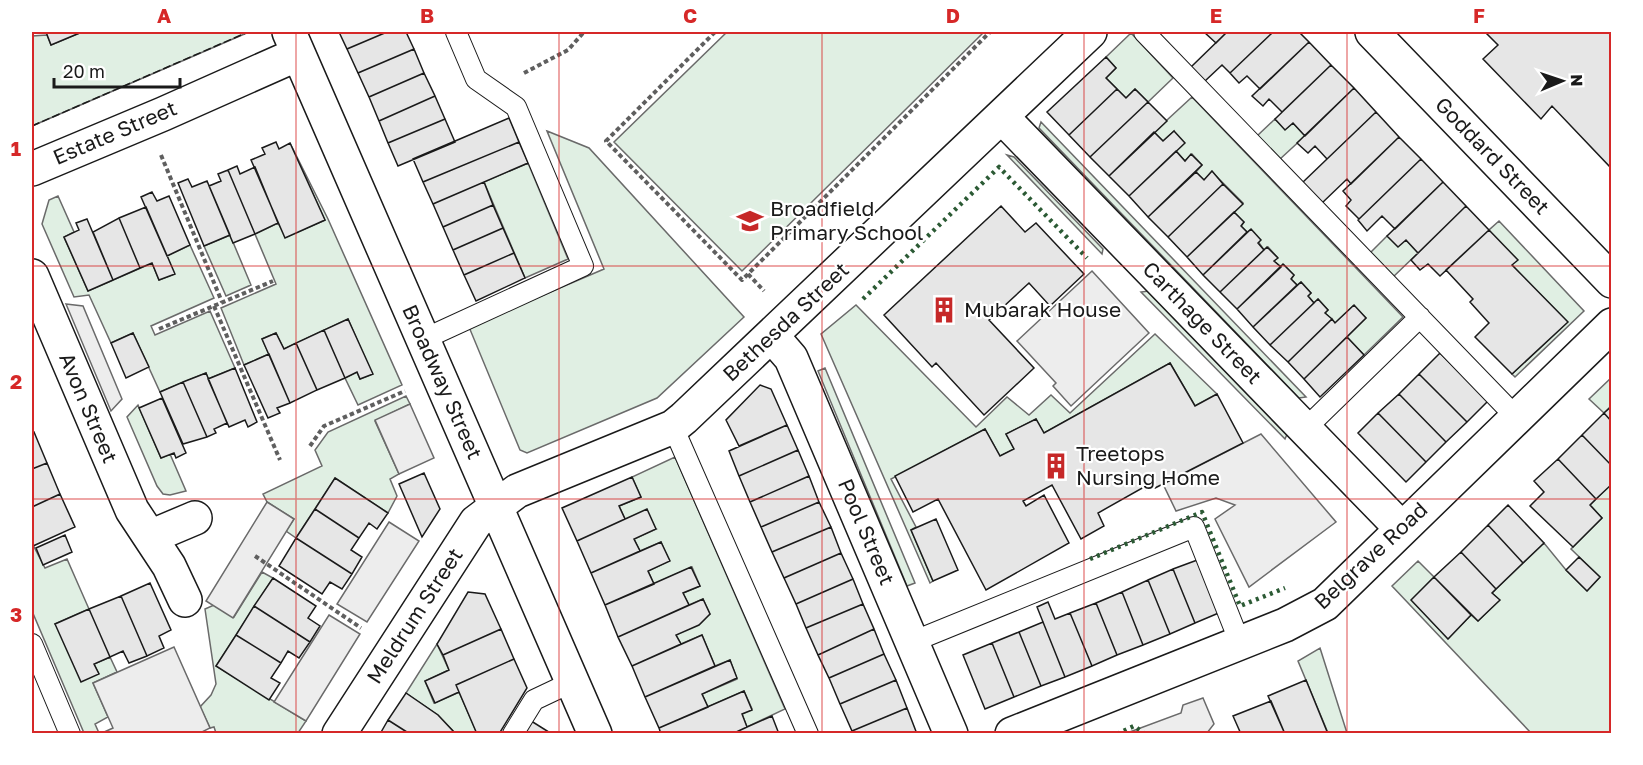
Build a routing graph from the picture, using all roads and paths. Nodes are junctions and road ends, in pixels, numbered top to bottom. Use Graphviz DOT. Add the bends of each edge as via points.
graph roads {
  1 [pos="456,32"];
  2 [pos="584,32"];
  3 [pos="715,32"];
  4 [pos="990,32"];
  5 [pos="1090,32"];
  6 [pos="1144,32"];
  7 [pos="1372,32"];
  8 [pos="293,43"];
  9 [pos="515,66"];
  10 [pos="1002,117"];
  11 [pos="157,146"];
  12 [pos="32,168"];
  13 [pos="748,273"];
  14 [pos="32,276"];
  15 [pos="273,281"];
  16 [pos="1611,281"];
  17 [pos="767,295"];
  18 [pos="222,302"];
  19 [pos="214,306"];
  20 [pos="1420,317"];
  21 [pos="1611,325"];
  22 [pos="159,329"];
  23 [pos="772,336"];
  24 [pos="424,339"];
  25 [pos="414,387"];
  26 [pos="1516,417"];
  27 [pos="673,427"];
  28 [pos="1305,429"];
  29 [pos="310,446"];
  30 [pos="280,460"];
  31 [pos="497,505"];
  32 [pos="195,518"];
  33 [pos="1402,529"];
  34 [pos="150,537"];
  35 [pos="255,556"];
  36 [pos="185,600"];
  37 [pos="371,634"];
  38 [pos="912,642"];
  39 [pos="1240,643"];
  40 [pos="32,644"];
  41 [pos="572,682"];
  42 [pos="70,734"];
  43 [pos="339,734"];
  44 [pos="513,734"];
  45 [pos="595,734"];
  46 [pos="808,734"];
  47 [pos="951,734"];
  48 [pos="1012,734"];
  1 -- 24 [label="lane" via="476,79 516,106 583,266"];
  2 -- 9 [label="path" via="568,50 524,73"];
  3 -- 13 [label="path" via="606,141 742,280"];
  4 -- 13 [label="path"];
  5 -- 10 [label="street, Bethesda Street"];
  6 -- 20 [label="lane"];
  7 -- 16 [label="street, Goddard Street"];
  8 -- 12 [label="street, Estate Street" via="163,114"];
  8 -- 24 [label="street, Broadway Street"];
  10 -- 23 [label="street, Bethesda Street"];
  10 -- 28 [label="street, Carthage Street"];
  11 -- 18 [label="path"];
  13 -- 17 [label="path"];
  14 -- 34 [label="street, Avon Street" via="132,510"];
  15 -- 18 [label="path"];
  18 -- 19 [label="path"];
  19 -- 22 [label="path"];
  19 -- 30 [label="path"];
  20 -- 26 [label="lane"];
  20 -- 28 [label="lane"];
  21 -- 26 [label="street, Belgrave Road"];
  23 -- 27 [label="street, Bethesda Street"];
  23 -- 38 [label="street, Pool Street" via="790,354"];
  24 -- 31 [label="street, Broadway Street"];
  25 -- 29 [label="path" via="324,426"];
  26 -- 33 [label="street, Belgrave Road"];
  27 -- 31 [label="street, Bethesda Street" via="531,485"];
  27 -- 46 [label="lane"];
  28 -- 33 [label="street, Carthage Street"];
  31 -- 41 [label="street, Broadway Street"];
  31 -- 43 [label="street, Meldrum Street" via="476,522"];
  32 -- 34 [label="street"];
  33 -- 39 [label="street, Belgrave Road" via="1325,604 1285,626"];
  34 -- 36 [label="street, Avon Street"];
  35 -- 37 [label="path"];
  38 -- 39 [label="lane" via="1194,527"];
  38 -- 47 [label="street, Pool Street"];
  39 -- 48 [label="street, Belgrave Road"];
  40 -- 42 [label="lane"];
  41 -- 44 [label="lane" via="534,700"];
  41 -- 45 [label="street, Broadway Street"];
}
